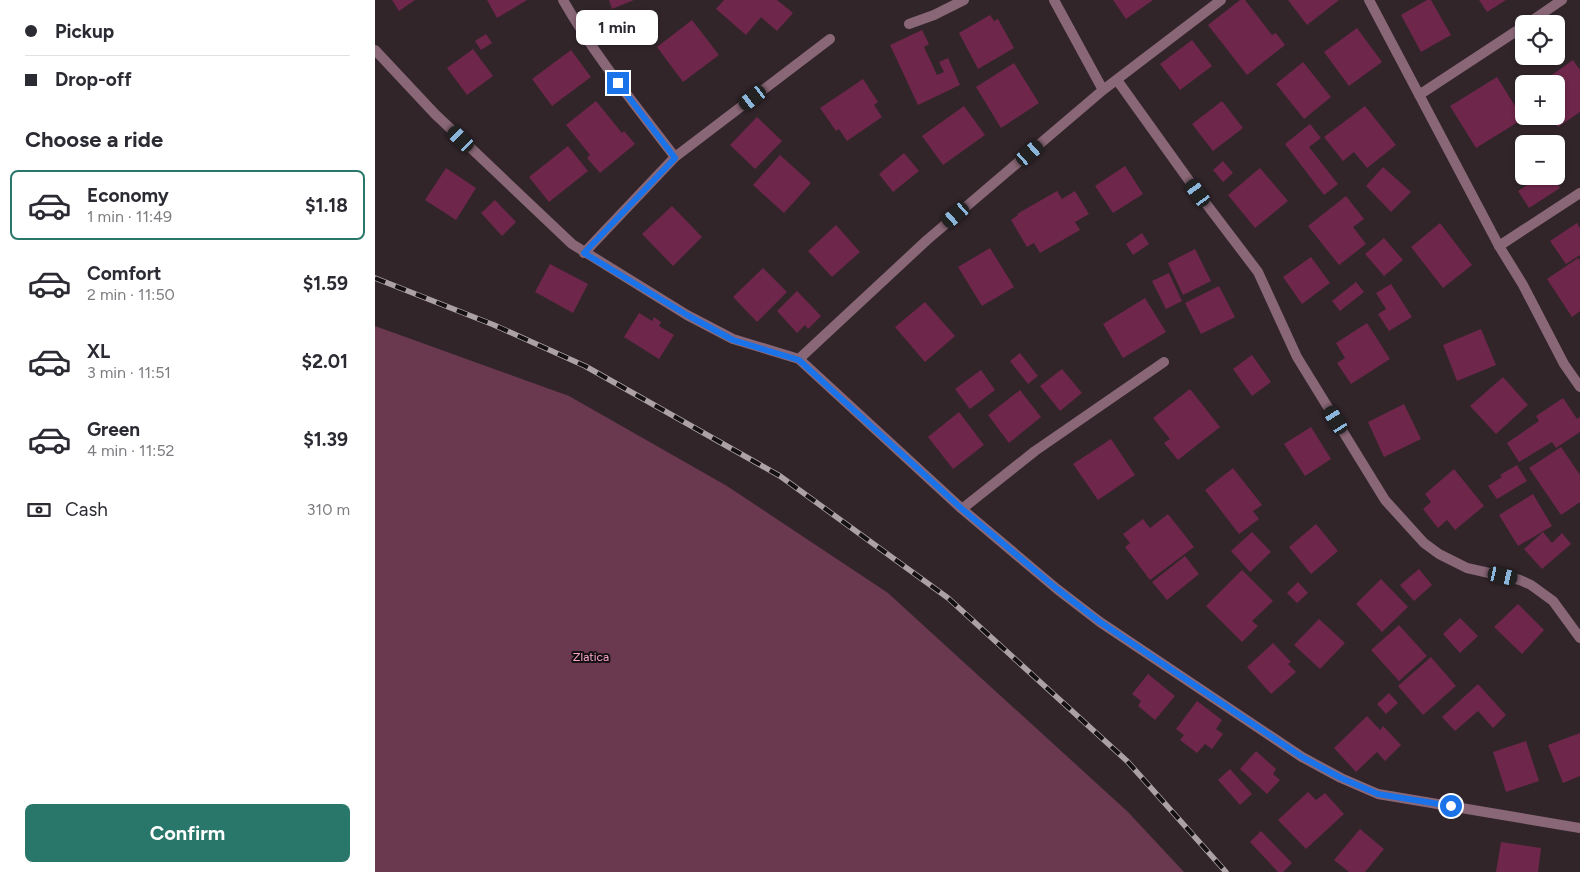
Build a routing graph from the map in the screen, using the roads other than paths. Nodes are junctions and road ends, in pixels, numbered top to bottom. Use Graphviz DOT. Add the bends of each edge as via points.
graph roads {
  1 [pos="563,0"];
  2 [pos="964,0"];
  3 [pos="1054,0"];
  4 [pos="1221,0"];
  5 [pos="1369,0"];
  6 [pos="1562,0"];
  7 [pos="1540,15"];
  8 [pos="909,24"];
  9 [pos="1515,32"];
  10 [pos="830,39"];
  11 [pos="375,50"];
  12 [pos="1117,80"];
  13 [pos="1103,90"];
  14 [pos="1419,95"];
  15 [pos="675,158"];
  16 [pos="1580,193"];
  17 [pos="1499,246"];
  18 [pos="584,253"];
  19 [pos="799,360"];
  20 [pos="1165,362"];
  21 [pos="1580,387"];
  22 [pos="962,509"];
  23 [pos="1580,638"];
  24 [pos="1580,828"];
  1 -- 15 [label="street" via="577,25"];
  2 -- 8 [label="street"];
  3 -- 13 [label="street"];
  4 -- 12 [label="street"];
  5 -- 14 [label="street"];
  6 -- 7 [label="street"];
  9 -- 14 [label="street"];
  10 -- 15 [label="street"];
  11 -- 18 [label="street" via="435,114"];
  12 -- 13 [label="street"];
  12 -- 23 [label="street" via="1258,272 1297,357 1385,500 1424,543 1439,554 1467,568 1531,585 1553,602"];
  13 -- 19 [label="street" via="927,240"];
  14 -- 17 [label="street"];
  15 -- 18 [label="street"];
  16 -- 17 [label="street"];
  17 -- 21 [label="street"];
  18 -- 19 [label="street" via="733,340"];
  19 -- 22 [label="street"];
  20 -- 22 [label="street" via="1035,451"];
  22 -- 24 [label="street" via="1100,622 1302,757 1341,778 1378,794"];
}
